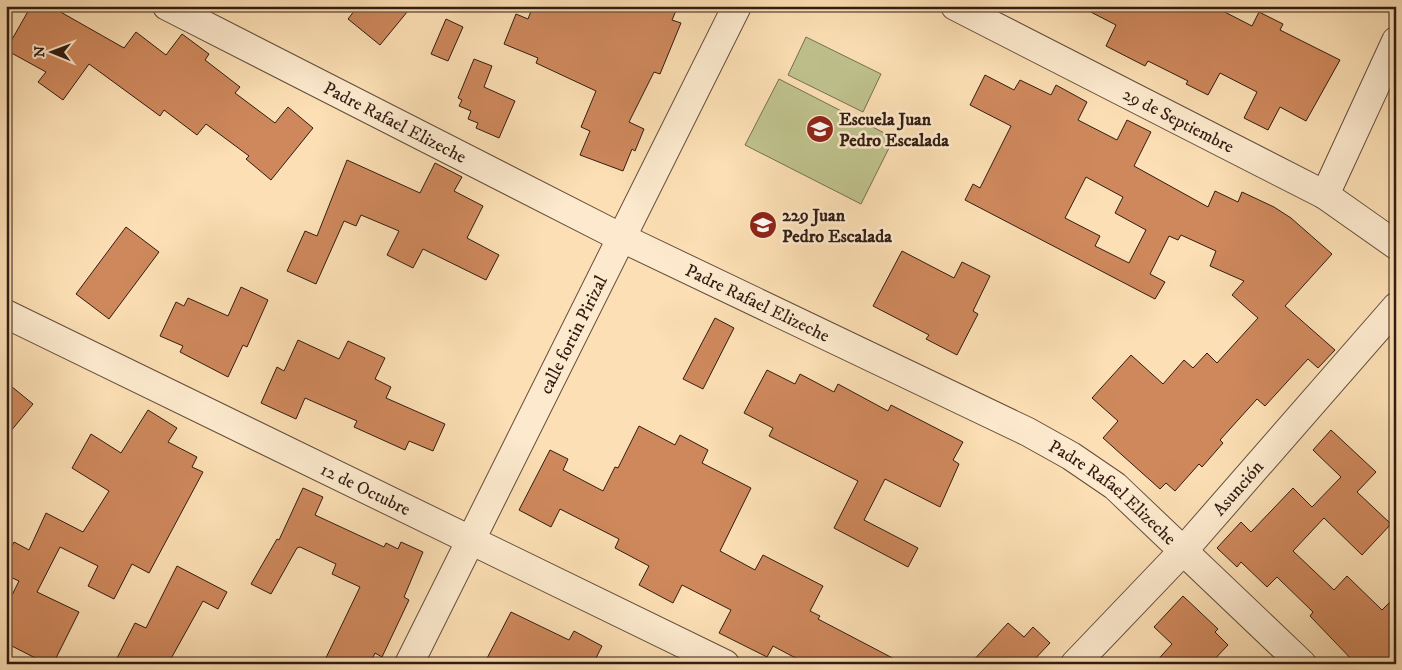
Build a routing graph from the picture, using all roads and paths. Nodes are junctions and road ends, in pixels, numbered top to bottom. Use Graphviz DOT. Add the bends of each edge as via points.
graph roads {
  1 [pos="167,6"];
  2 [pos="737,6"];
  3 [pos="955,6"];
  4 [pos="1396,41"];
  5 [pos="1325,195"];
  6 [pos="622,238"];
  7 [pos="1396,245"];
  8 [pos="1396,307"];
  9 [pos="6,314"];
  10 [pos="472,539"];
  11 [pos="1183,551"];
  12 [pos="409,664"];
  13 [pos="725,664"];
  14 [pos="1076,664"];
  15 [pos="1302,664"];
  1 -- 6 [label="street, Padre Rafael Elizeche"];
  2 -- 6 [label="street, calle fortin Pirizal"];
  3 -- 5 [label="street, 29 de Septiembre"];
  4 -- 5 [label="street"];
  5 -- 7 [label="street, 29 de Septiembre"];
  6 -- 10 [label="street, calle fortin Pirizal"];
  6 -- 11 [label="street, Padre Rafael Elizeche" via="1028,432 1116,486"];
  8 -- 11 [label="street, Asunción"];
  9 -- 10 [label="street, 12 de Octubre"];
  10 -- 12 [label="street, calle fortin Pirizal"];
  10 -- 13 [label="street, 12 de Octubre"];
  11 -- 14 [label="street, Asunción"];
  11 -- 15 [label="street, Padre Rafael Elizeche"];
}
